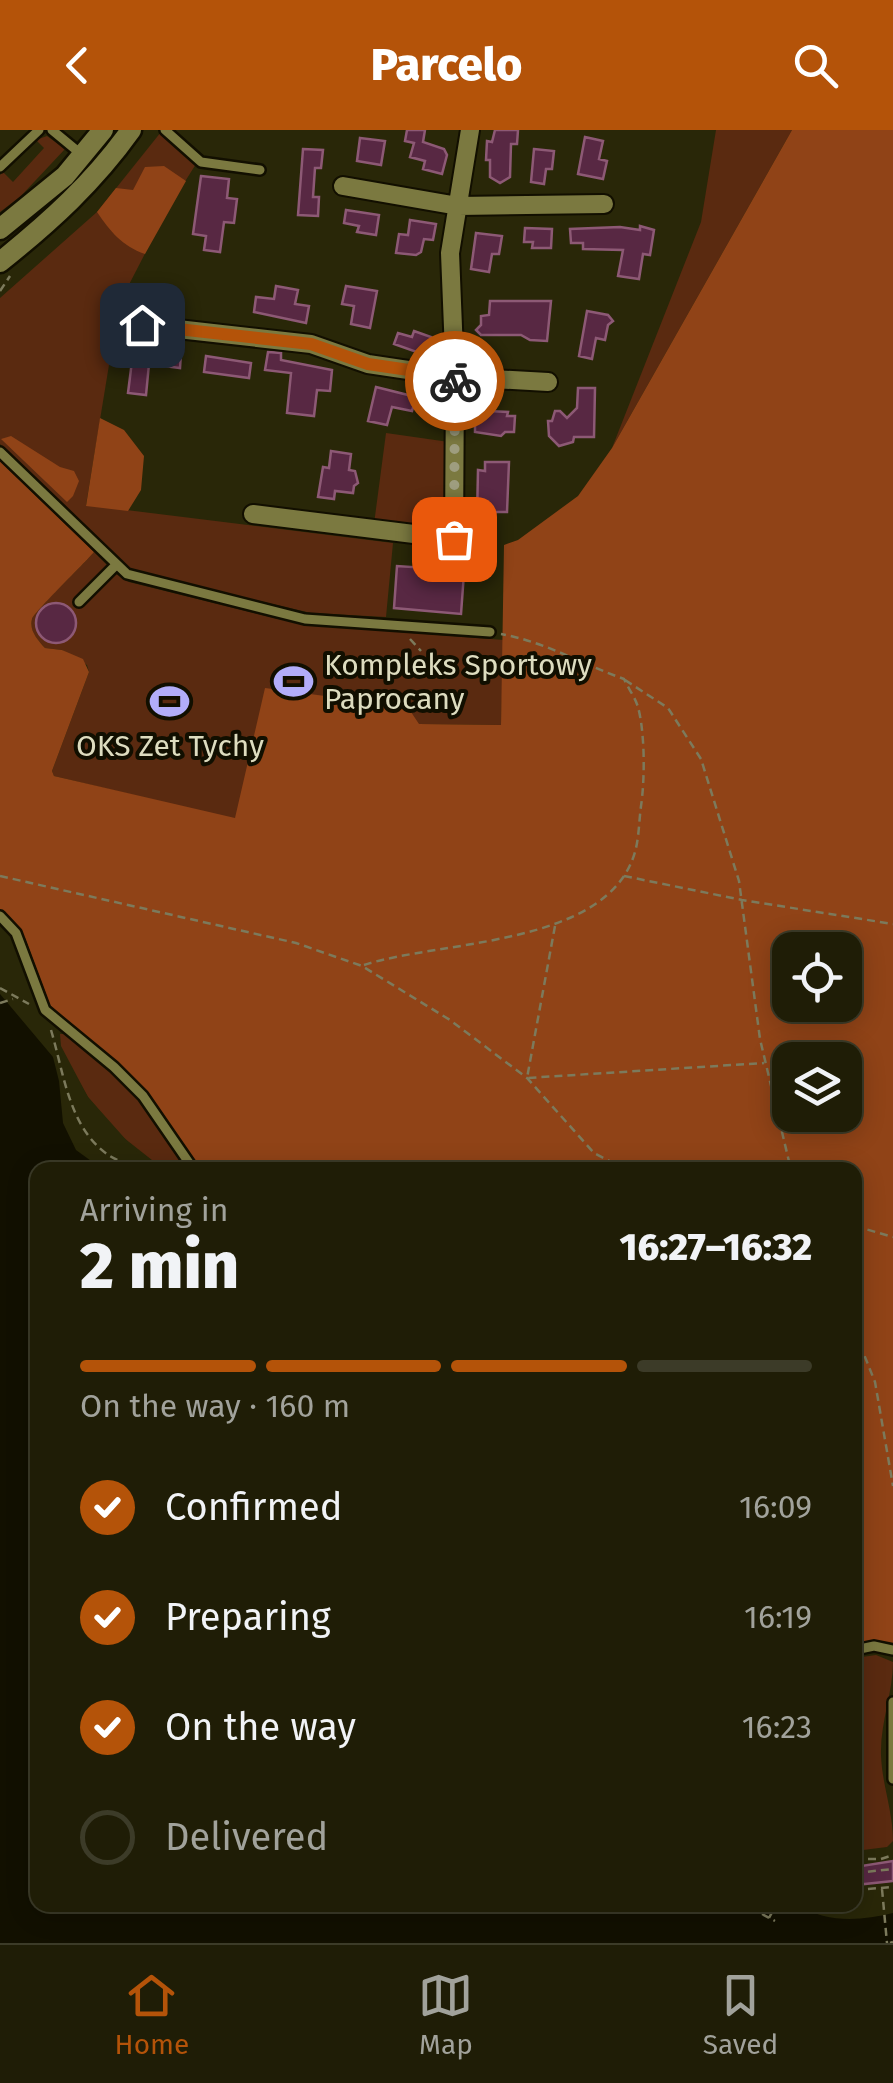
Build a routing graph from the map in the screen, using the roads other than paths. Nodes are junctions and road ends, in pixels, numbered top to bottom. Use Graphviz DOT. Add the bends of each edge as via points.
graph roads {
  1 [pos="38,130"];
  2 [pos="52,130"];
  3 [pos="103,130"];
  4 [pos="131,130"];
  5 [pos="165,130"];
  6 [pos="470,130"];
  7 [pos="83,155"];
  8 [pos="0,167"];
  9 [pos="260,170"];
  10 [pos="343,186"];
  11 [pos="604,204"];
  12 [pos="458,206"];
  13 [pos="0,229"];
  14 [pos="0,262"];
  15 [pos="142,325"];
  16 [pos="456,377"];
  17 [pos="548,382"];
  18 [pos="0,452"];
  19 [pos="252,514"];
  20 [pos="116,566"];
  21 [pos="79,602"];
  22 [pos="490,632"];
  23 [pos="0,916"];
  24 [pos="188,1162"];
  25 [pos="862,1649"];
  26 [pos="893,1650"];
  27 [pos="893,1702"];
  28 [pos="893,1778"];
  1 -- 8 [label="lane"];
  2 -- 7 [label="lane"];
  3 -- 7 [label="street"];
  4 -- 14 [label="street" via="57,217"];
  5 -- 9 [label="lane" via="201,162"];
  6 -- 12 [label="street"];
  7 -- 13 [label="street"];
  10 -- 12 [label="street"];
  11 -- 12 [label="street"];
  12 -- 16 [label="street" via="450,268"];
  15 -- 16 [label="street" via="311,344 368,364"];
  16 -- 17 [label="street"];
  16 -- 19 [label="street" via="454,539"];
  18 -- 20 [label="lane"];
  20 -- 21 [label="lane"];
  20 -- 22 [label="lane" via="141,580 304,619"];
  23 -- 24 [label="lane" via="16,933 45,1010 143,1096"];
  25 -- 26 [label="lane"];
  27 -- 28 [label="lane"];
}
